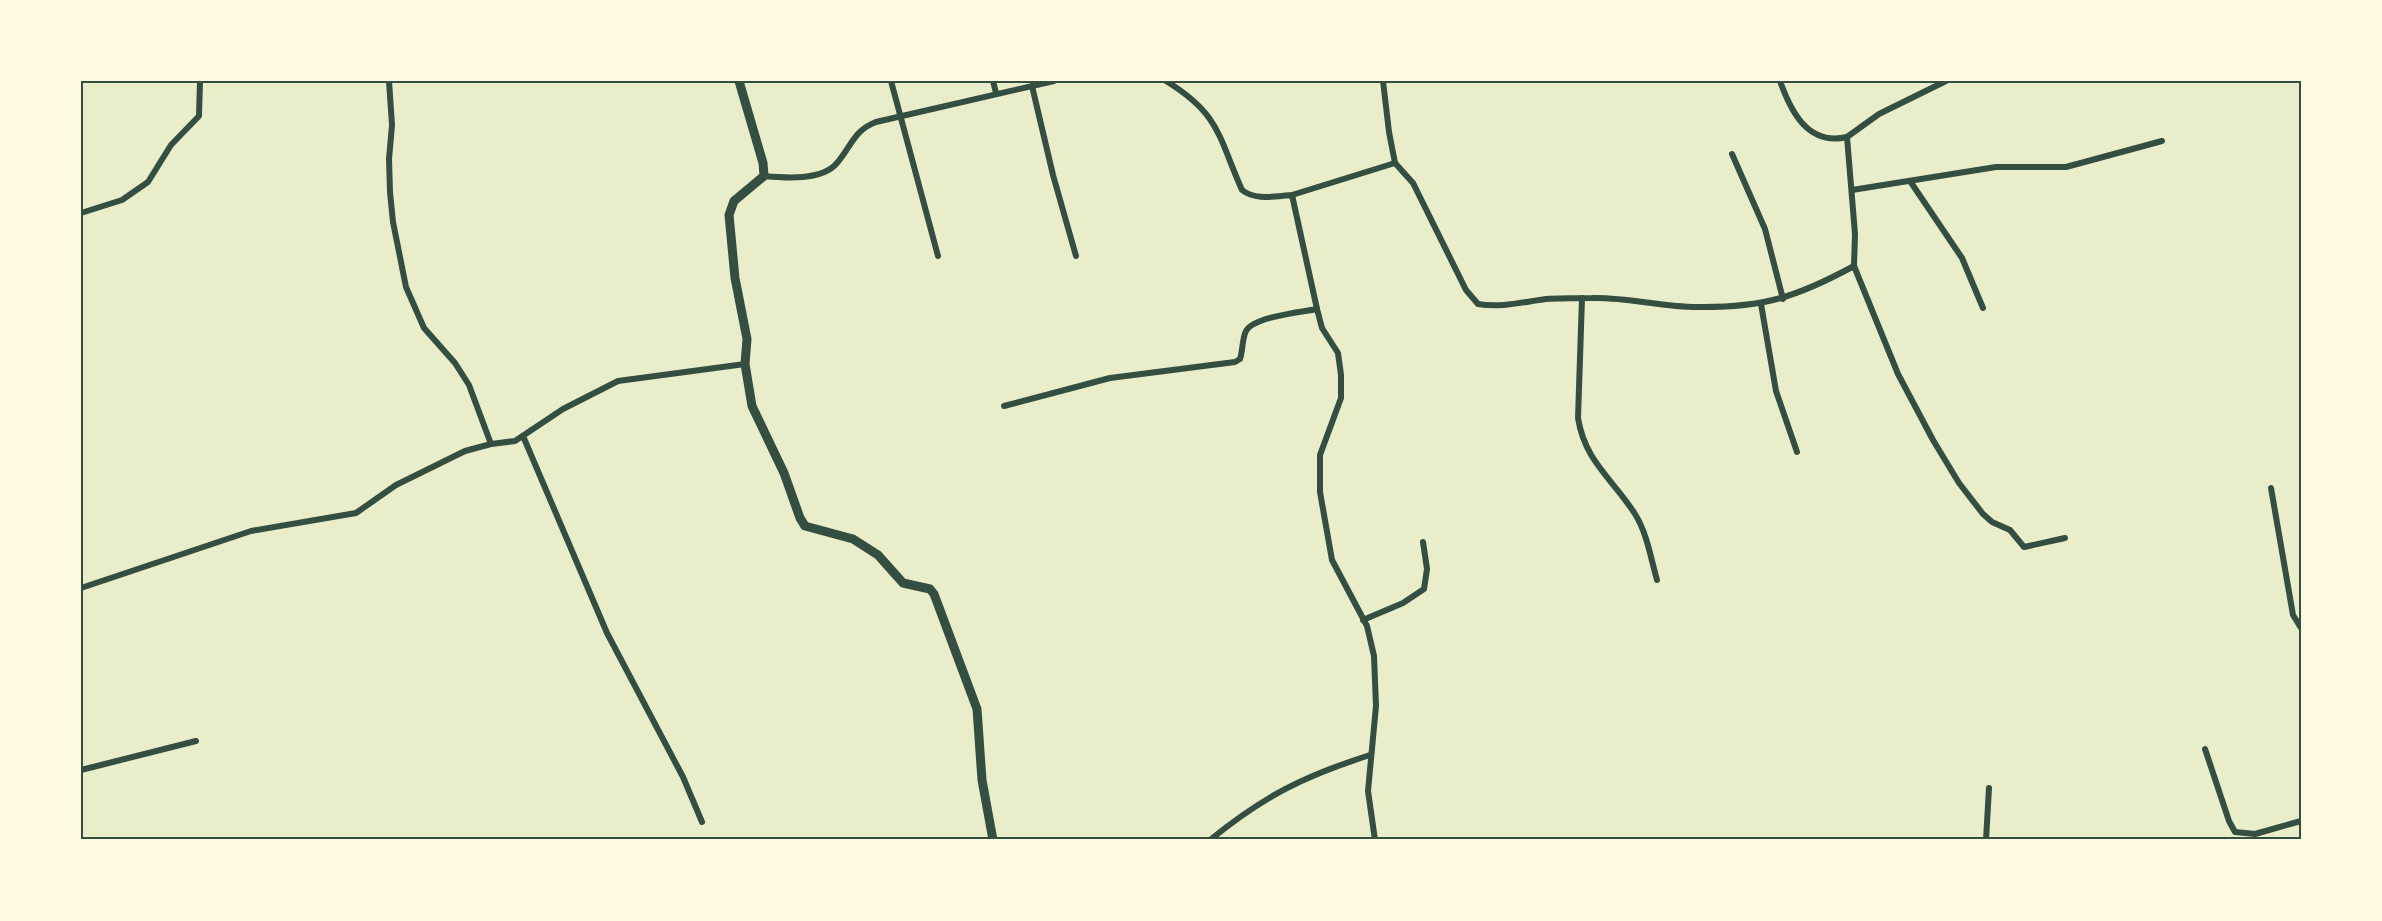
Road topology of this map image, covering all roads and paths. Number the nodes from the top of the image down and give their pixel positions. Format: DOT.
graph roads {
  1 [pos="200,81"];
  2 [pos="389,81"];
  3 [pos="739,81"];
  4 [pos="891,81"];
  5 [pos="993,81"];
  6 [pos="1054,81"];
  7 [pos="1166,81"];
  8 [pos="1383,81"];
  9 [pos="1780,81"];
  10 [pos="1946,81"];
  11 [pos="1032,86"];
  12 [pos="996,93"];
  13 [pos="900,116"];
  14 [pos="1847,136"];
  15 [pos="2162,141"];
  16 [pos="1732,154"];
  17 [pos="1395,164"];
  18 [pos="764,176"];
  19 [pos="1910,181"];
  20 [pos="1852,190"];
  21 [pos="1292,195"];
  22 [pos="81,213"];
  23 [pos="938,256"];
  24 [pos="1076,256"];
  25 [pos="1854,266"];
  26 [pos="1582,298"];
  27 [pos="1783,299"];
  28 [pos="1761,304"];
  29 [pos="1983,308"];
  30 [pos="1317,309"];
  31 [pos="745,364"];
  32 [pos="1004,406"];
  33 [pos="523,436"];
  34 [pos="491,444"];
  35 [pos="1797,453"];
  36 [pos="2271,488"];
  37 [pos="2065,538"];
  38 [pos="1423,542"];
  39 [pos="1657,580"];
  40 [pos="81,588"];
  41 [pos="1363,620"];
  42 [pos="2301,628"];
  43 [pos="196,741"];
  44 [pos="2205,749"];
  45 [pos="1370,755"];
  46 [pos="81,770"];
  47 [pos="1989,788"];
  48 [pos="2301,821"];
  49 [pos="702,822"];
  50 [pos="993,840"];
  51 [pos="1210,840"];
  52 [pos="1375,840"];
  53 [pos="1986,840"];
  1 -- 22 [label="street"];
  2 -- 34 [label="street"];
  3 -- 18 [label="street"];
  4 -- 13 [label="street"];
  5 -- 12 [label="street"];
  6 -- 11 [label="street"];
  7 -- 21 [label="street"];
  8 -- 17 [label="street"];
  9 -- 14 [label="street"];
  10 -- 14 [label="street"];
  11 -- 12 [label="street"];
  11 -- 24 [label="street"];
  12 -- 13 [label="street"];
  13 -- 18 [label="street"];
  13 -- 23 [label="street"];
  14 -- 20 [label="street"];
  15 -- 19 [label="street"];
  16 -- 27 [label="street"];
  17 -- 21 [label="street"];
  17 -- 26 [label="street"];
  18 -- 31 [label="street"];
  19 -- 20 [label="street"];
  19 -- 29 [label="street"];
  20 -- 25 [label="street"];
  21 -- 30 [label="street"];
  25 -- 27 [label="street"];
  25 -- 37 [label="street"];
  26 -- 28 [label="street"];
  26 -- 39 [label="street"];
  27 -- 28 [label="street"];
  28 -- 35 [label="street"];
  30 -- 32 [label="street"];
  30 -- 41 [label="street"];
  31 -- 33 [label="street"];
  31 -- 50 [label="street"];
  33 -- 34 [label="street"];
  33 -- 49 [label="street"];
  34 -- 40 [label="street"];
  36 -- 42 [label="street"];
  38 -- 41 [label="street"];
  41 -- 45 [label="street"];
  43 -- 46 [label="street"];
  44 -- 48 [label="street"];
  45 -- 51 [label="street"];
  45 -- 52 [label="street"];
  47 -- 53 [label="street"];
}
